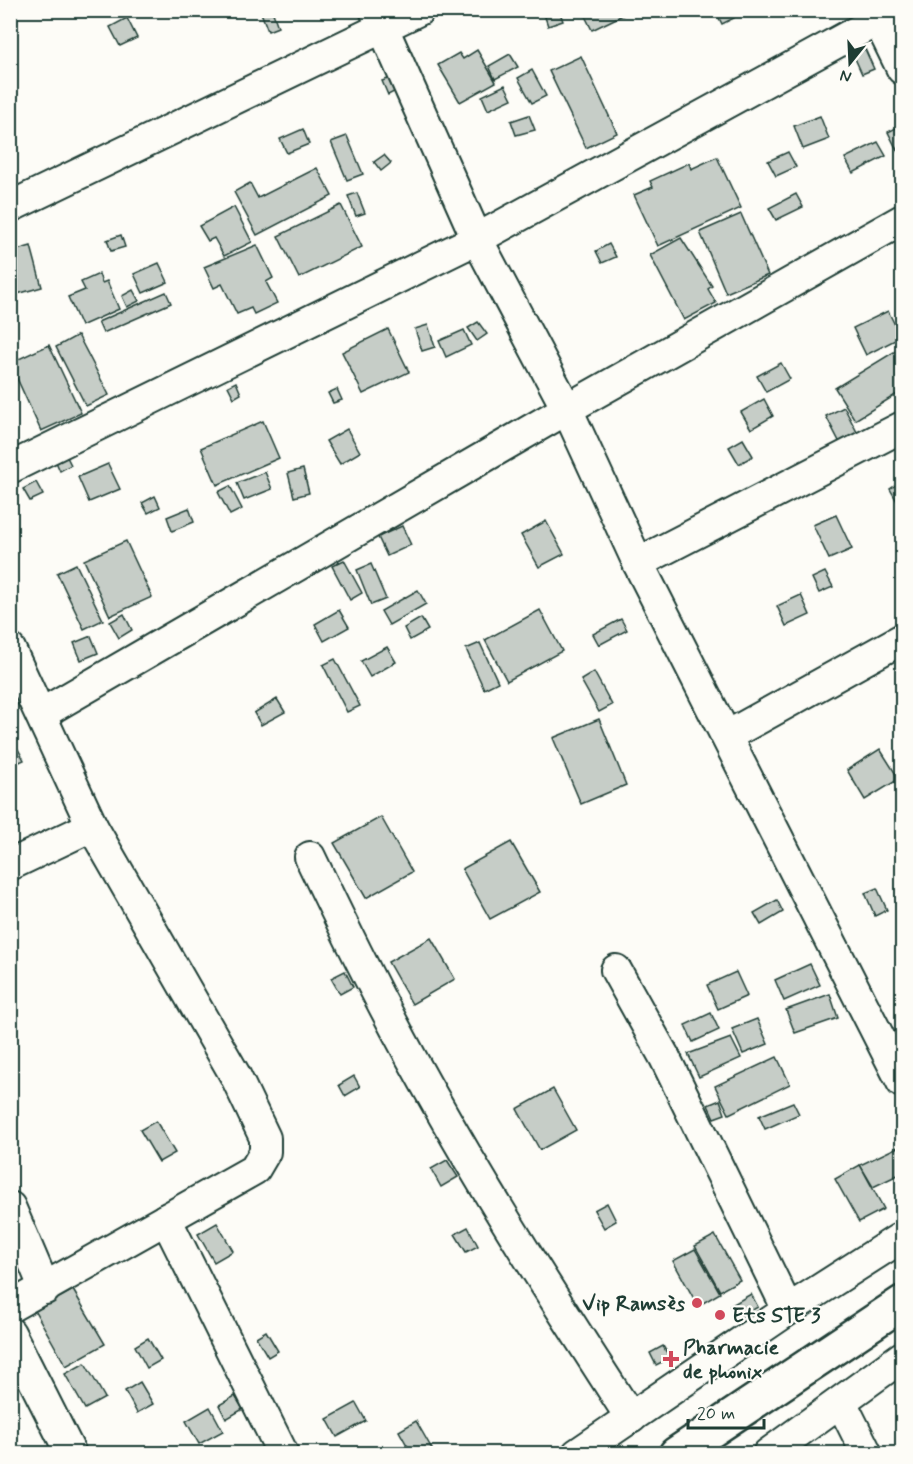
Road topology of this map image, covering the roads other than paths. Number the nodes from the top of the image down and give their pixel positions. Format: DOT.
graph roads {
  1 [pos="419,10"];
  2 [pos="887,15"];
  3 [pos="380,20"];
  4 [pos="903,69"];
  5 [pos="10,207"];
  6 [pos="903,220"];
  7 [pos="477,239"];
  8 [pos="567,409"];
  9 [pos="903,427"];
  10 [pos="10,468"];
  11 [pos="638,563"];
  12 [pos="903,639"];
  13 [pos="10,650"];
  14 [pos="41,714"];
  15 [pos="727,736"];
  16 [pos="92,826"];
  17 [pos="310,858"];
  18 [pos="10,866"];
  19 [pos="616,970"];
  20 [pos="903,1082"];
  21 [pos="10,1207"];
  22 [pos="166,1219"];
  23 [pos="903,1238"];
  24 [pos="45,1289"];
  25 [pos="903,1303"];
  26 [pos="10,1307"];
  27 [pos="788,1310"];
  28 [pos="10,1333"];
  29 [pos="903,1357"];
  30 [pos="841,1402"];
  31 [pos="631,1418"];
  32 [pos="71,1454"];
  33 [pos="283,1454"];
  34 [pos="577,1454"];
  35 [pos="676,1454"];
  36 [pos="768,1454"];
  37 [pos="867,1454"];
  1 -- 3 [label="street"];
  2 -- 4 [label="street"];
  2 -- 7 [label="street"];
  3 -- 5 [label="street"];
  3 -- 7 [label="street"];
  6 -- 8 [label="street"];
  7 -- 8 [label="street"];
  7 -- 10 [label="street"];
  8 -- 11 [label="street"];
  8 -- 14 [label="street"];
  9 -- 11 [label="street"];
  11 -- 15 [label="street"];
  12 -- 15 [label="street"];
  13 -- 14 [label="street"];
  14 -- 16 [label="street"];
  15 -- 20 [label="street"];
  16 -- 18 [label="street"];
  16 -- 22 [label="street"];
  17 -- 31 [label="street"];
  19 -- 27 [label="street"];
  21 -- 24 [label="street"];
  22 -- 24 [label="street"];
  22 -- 33 [label="street"];
  23 -- 27 [label="street"];
  24 -- 26 [label="street"];
  25 -- 35 [label="highway"];
  27 -- 31 [label="street"];
  28 -- 32 [label="street"];
  29 -- 30 [label="street"];
  30 -- 36 [label="street"];
  30 -- 37 [label="street"];
  31 -- 34 [label="street"];
}
